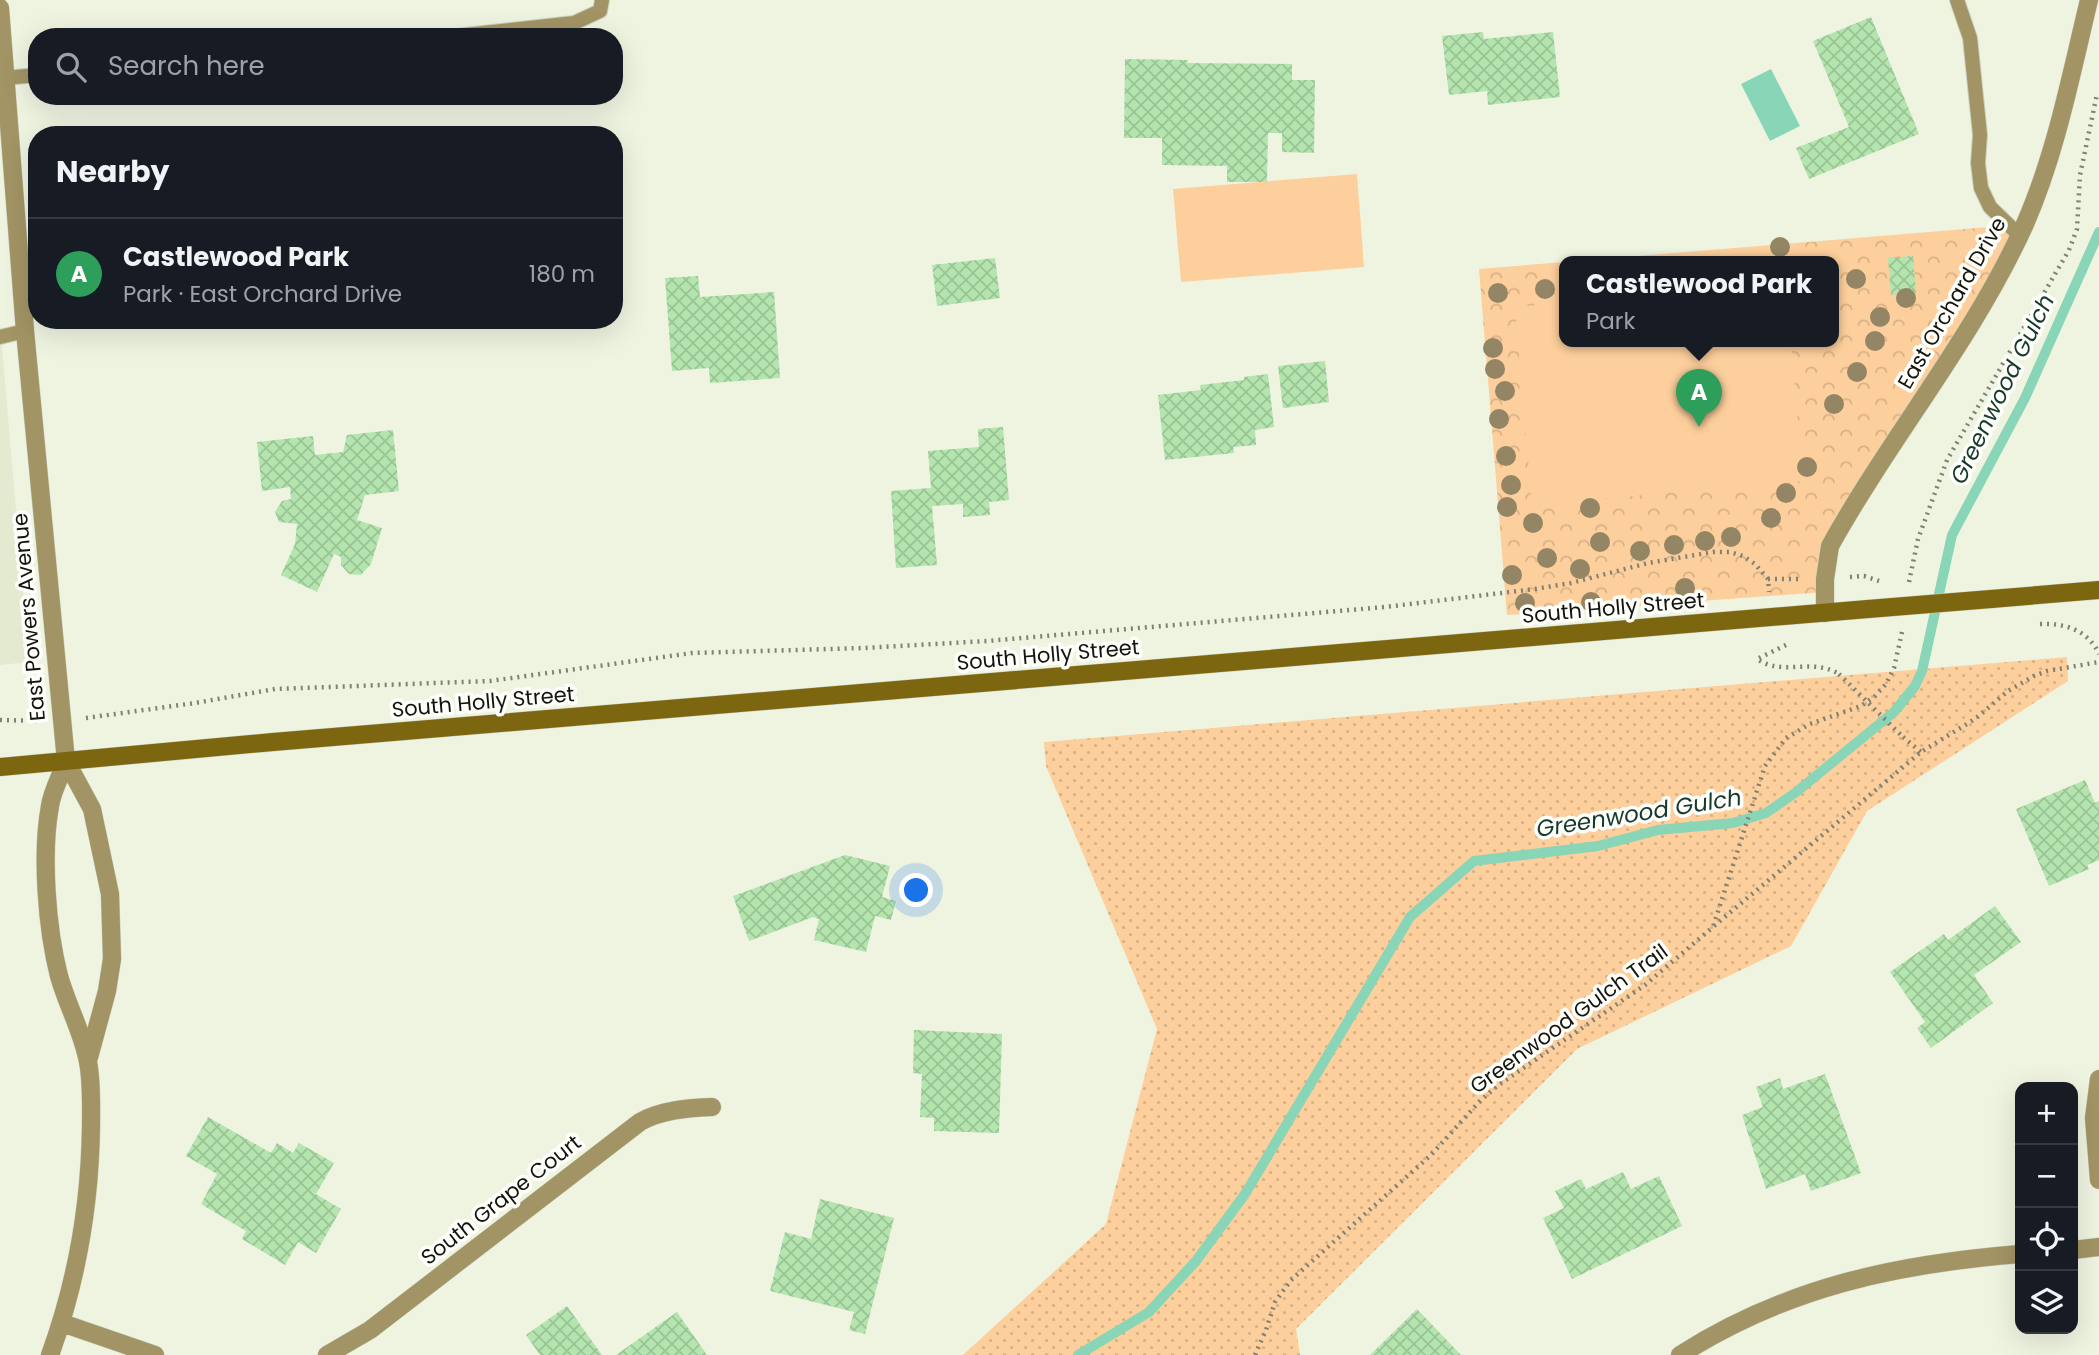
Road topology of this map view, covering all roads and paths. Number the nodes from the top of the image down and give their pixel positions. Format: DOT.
graph roads {
  1 [pos="602,0"];
  2 [pos="1956,0"];
  3 [pos="2090,0"];
  4 [pos="0,8"];
  5 [pos="529,28"];
  6 [pos="28,76"];
  7 [pos="5,78"];
  8 [pos="2099,84"];
  9 [pos="2020,235"];
  10 [pos="25,331"];
  11 [pos="0,337"];
  12 [pos="1768,579"];
  13 [pos="2099,590"];
  14 [pos="1907,592"];
  15 [pos="1825,613"];
  16 [pos="2028,624"];
  17 [pos="1902,628"];
  18 [pos="1794,644"];
  19 [pos="2099,653"];
  20 [pos="2099,662"];
  21 [pos="0,720"];
  22 [pos="62,721"];
  23 [pos="1921,752"];
  24 [pos="66,761"];
  25 [pos="0,767"];
  26 [pos="1713,927"];
  27 [pos="88,1061"];
  28 [pos="2099,1079"];
  29 [pos="712,1107"];
  30 [pos="2099,1180"];
  31 [pos="2099,1247"];
  32 [pos="2078,1249"];
  33 [pos="2015,1254"];
  34 [pos="62,1323"];
  35 [pos="50,1355"];
  36 [pos="155,1355"];
  37 [pos="327,1355"];
  38 [pos="1255,1355"];
  39 [pos="1680,1355"];
  1 -- 5 [label="lane"];
  2 -- 9 [label="lane"];
  3 -- 9 [label="street, East Orchard Drive"];
  4 -- 7 [label="street, East Powers Avenue"];
  6 -- 7 [label="lane"];
  7 -- 10 [label="street, East Powers Avenue"];
  8 -- 14 [label="path"];
  9 -- 15 [label="street, East Orchard Drive"];
  10 -- 11 [label="lane"];
  10 -- 22 [label="street, East Powers Avenue"];
  12 -- 22 [label="path"];
  13 -- 15 [label="street, South Holly Street, bridge"];
  15 -- 24 [label="street, South Holly Street"];
  16 -- 19 [label="path"];
  17 -- 26 [label="path"];
  18 -- 23 [label="path, bridge"];
  20 -- 23 [label="path, Greenwood Gulch Trail"];
  21 -- 22 [label="path"];
  22 -- 24 [label="street, East Powers Avenue"];
  23 -- 26 [label="path, Greenwood Gulch Trail"];
  24 -- 25 [label="street, South Holly Street"];
  24 -- 27 [label="street"];
  24 -- 27 [label="street"];
  26 -- 38 [label="path, Greenwood Gulch Trail"];
  27 -- 34 [label="street"];
  28 -- 30 [label="street"];
  29 -- 37 [label="street, South Grape Court"];
  31 -- 32 [label="street"];
  33 -- 39 [label="street"];
  34 -- 35 [label="street"];
  34 -- 36 [label="street"];
}
